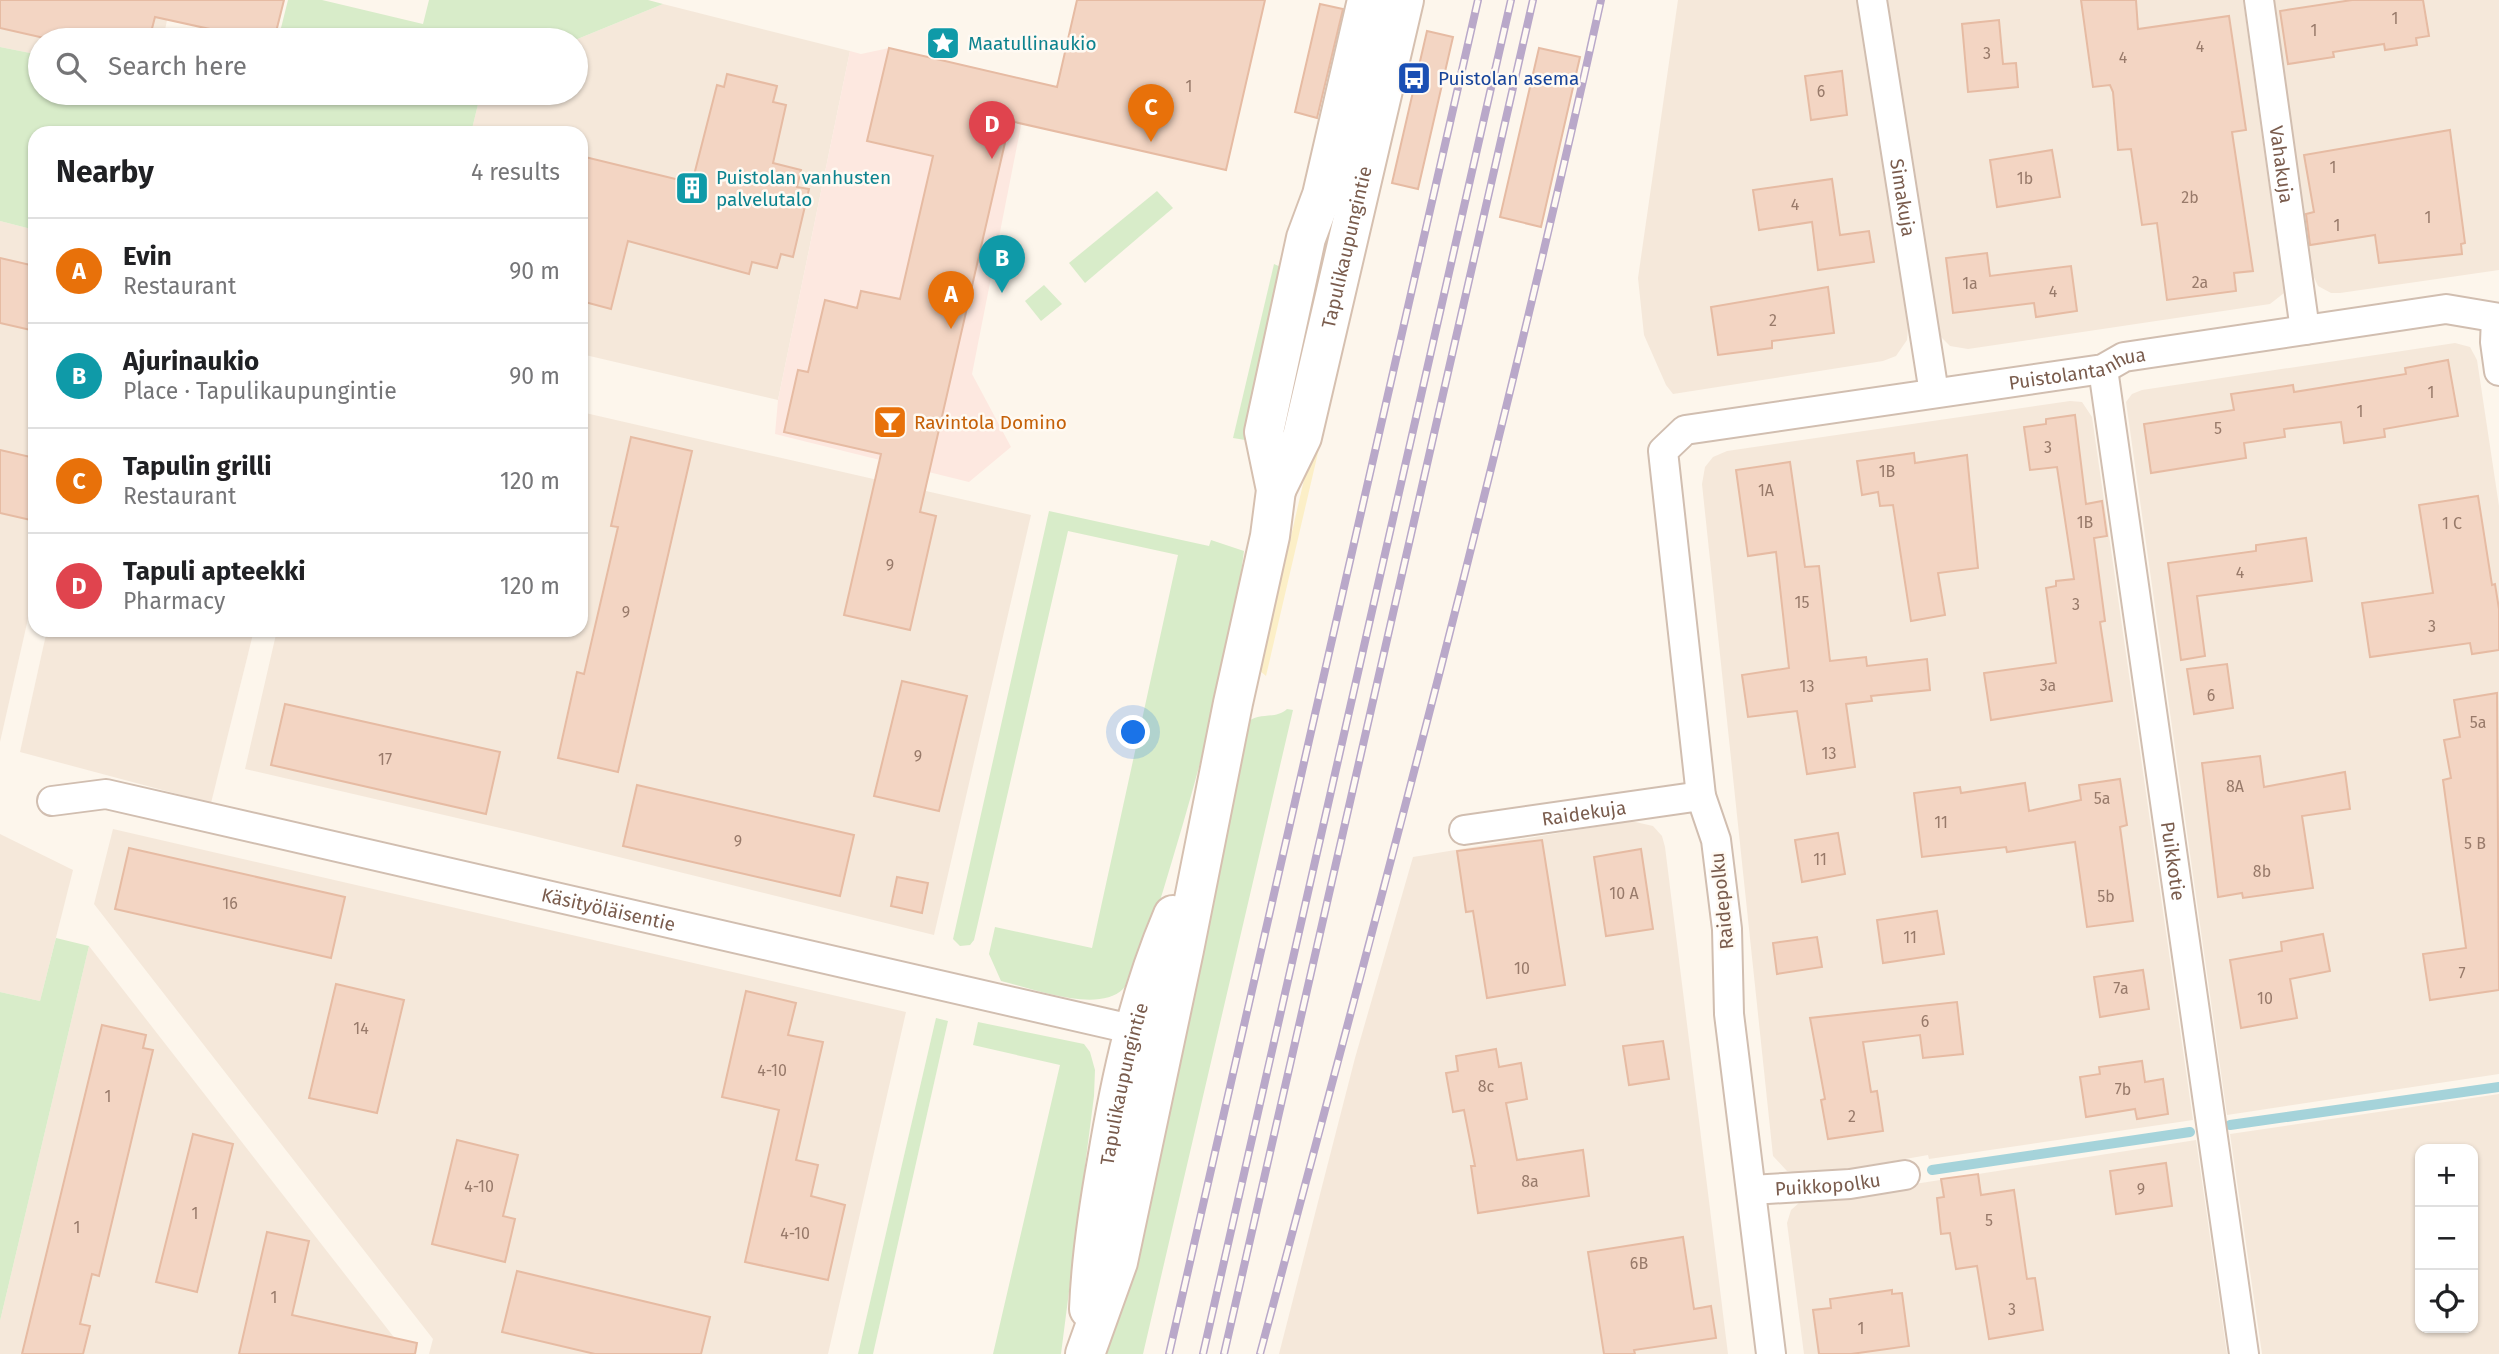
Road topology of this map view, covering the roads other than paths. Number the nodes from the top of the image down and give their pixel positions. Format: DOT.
graph roads {
  1 [pos="1367,0"];
  2 [pos="1404,0"];
  3 [pos="1872,0"];
  4 [pos="2259,0"];
  5 [pos="2497,318"];
  6 [pos="2305,330"];
  7 [pos="2103,369"];
  8 [pos="2499,371"];
  9 [pos="1934,393"];
  10 [pos="1663,451"];
  11 [pos="1276,491"];
  12 [pos="1702,796"];
  13 [pos="52,801"];
  14 [pos="1464,830"];
  15 [pos="1149,1033"];
  16 [pos="1905,1175"];
  17 [pos="1751,1191"];
  18 [pos="1087,1347"];
  19 [pos="1771,1354"];
  20 [pos="2244,1354"];
  1 -- 11 [label="main road, Tapulikaupungintie"];
  2 -- 11 [label="main road, Tapulikaupungintie"];
  3 -- 9 [label="street, Simakuja"];
  4 -- 6 [label="street, Vahakuja"];
  5 -- 6 [label="street, Puistolantanhua"];
  5 -- 8 [label="street"];
  6 -- 7 [label="street, Puistolantanhua"];
  7 -- 9 [label="street, Puistolantanhua"];
  7 -- 20 [label="street, Puikkotie"];
  9 -- 10 [label="street, Puistolantanhua"];
  10 -- 12 [label="street, Raidepolku"];
  11 -- 15 [label="main road, Tapulikaupungintie"];
  12 -- 14 [label="street, Raidekuja"];
  12 -- 17 [label="street, Raidepolku"];
  13 -- 15 [label="street, Käsityöläisentie"];
  15 -- 18 [label="main road, Tapulikaupungintie"];
  16 -- 17 [label="street, Puikkopolku"];
  17 -- 19 [label="street, Raidepolku"];
}
